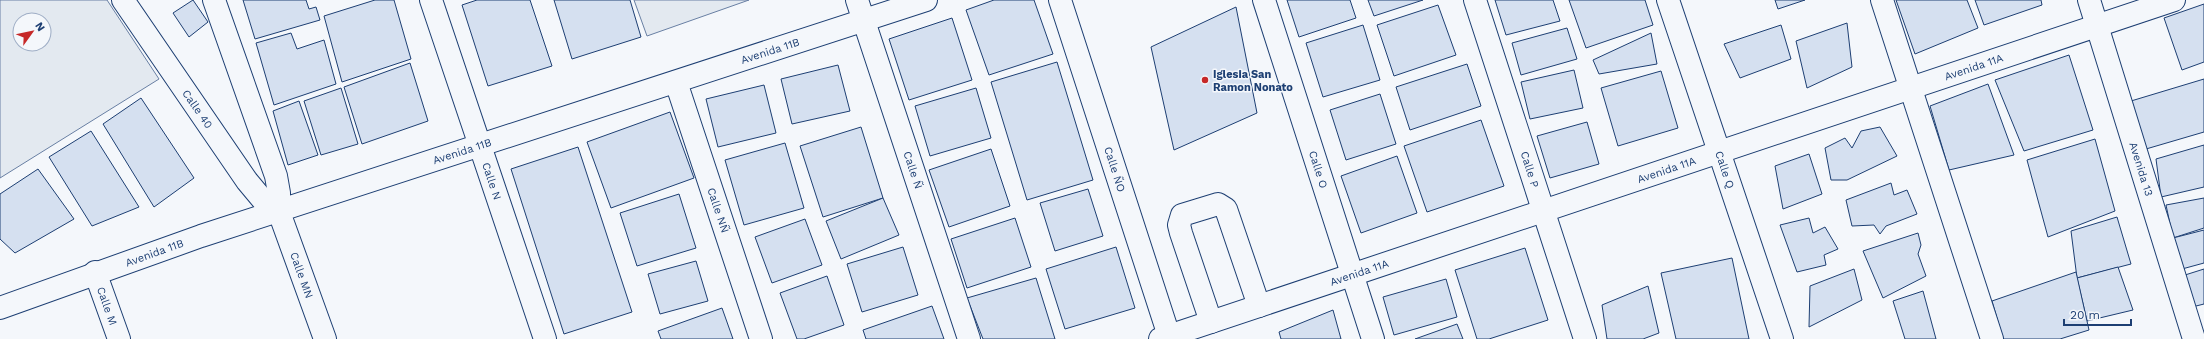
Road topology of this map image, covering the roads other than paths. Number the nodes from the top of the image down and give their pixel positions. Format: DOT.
graph roads {
  1 [pos="123,0"];
  2 [pos="214,0"];
  3 [pos="431,0"];
  4 [pos="857,0"];
  5 [pos="926,0"];
  6 [pos="1060,0"];
  7 [pos="1264,0"];
  8 [pos="1474,0"];
  9 [pos="1668,0"];
  10 [pos="1882,0"];
  11 [pos="2088,0"];
  12 [pos="2174,0"];
  13 [pos="863,20"];
  14 [pos="2097,26"];
  15 [pos="676,82"];
  16 [pos="1910,88"];
  17 [pos="479,146"];
  18 [pos="1719,152"];
  19 [pos="1543,211"];
  20 [pos="279,212"];
  21 [pos="95,272"];
  22 [pos="1352,275"];
  23 [pos="1259,306"];
  24 [pos="0,308"];
  25 [pos="1211,322"];
  26 [pos="1167,338"];
  27 [pos="119,339"];
  28 [pos="325,339"];
  29 [pos="545,339"];
  30 [pos="761,339"];
  31 [pos="969,339"];
  32 [pos="1373,339"];
  33 [pos="1585,339"];
  34 [pos="1782,339"];
  35 [pos="1992,339"];
  36 [pos="2194,339"];
  1 -- 20 [label="street, Calle 40"];
  2 -- 20 [label="street"];
  3 -- 17 [label="street, Calle N"];
  4 -- 13 [label="street, Calle Ñ"];
  5 -- 13 [label="street, Avenida 11B"];
  6 -- 26 [label="street, Calle ÑO"];
  7 -- 22 [label="street, Calle O"];
  8 -- 19 [label="street, Calle P"];
  9 -- 18 [label="street, Calle Q"];
  10 -- 16 [label="street"];
  11 -- 14 [label="street, Avenida 13"];
  12 -- 14 [label="street, Avenida 11A"];
  13 -- 15 [label="street, Avenida 11B"];
  13 -- 31 [label="street, Calle Ñ"];
  14 -- 16 [label="street, Avenida 11A"];
  14 -- 36 [label="street, Avenida 13"];
  15 -- 17 [label="street, Avenida 11B"];
  15 -- 30 [label="street, Calle NÑ"];
  16 -- 18 [label="street, Avenida 11A"];
  16 -- 35 [label="street"];
  17 -- 20 [label="street, Avenida 11B"];
  17 -- 29 [label="street, Calle N"];
  18 -- 19 [label="street, Avenida 11A"];
  18 -- 34 [label="street, Calle Q"];
  19 -- 22 [label="street, Avenida 11A"];
  19 -- 33 [label="street, Calle P"];
  20 -- 21 [label="street, Avenida 11B"];
  20 -- 28 [label="street, Calle MN"];
  21 -- 24 [label="street, Avenida 11B"];
  21 -- 27 [label="street, Calle M"];
  22 -- 23 [label="street, Avenida 11A"];
  22 -- 32 [label="street, Calle O"];
  23 -- 25 [label="street, Avenida 11A"];
  23 -- 25 [label="street"];
  25 -- 26 [label="street, Avenida 11A"];
}
